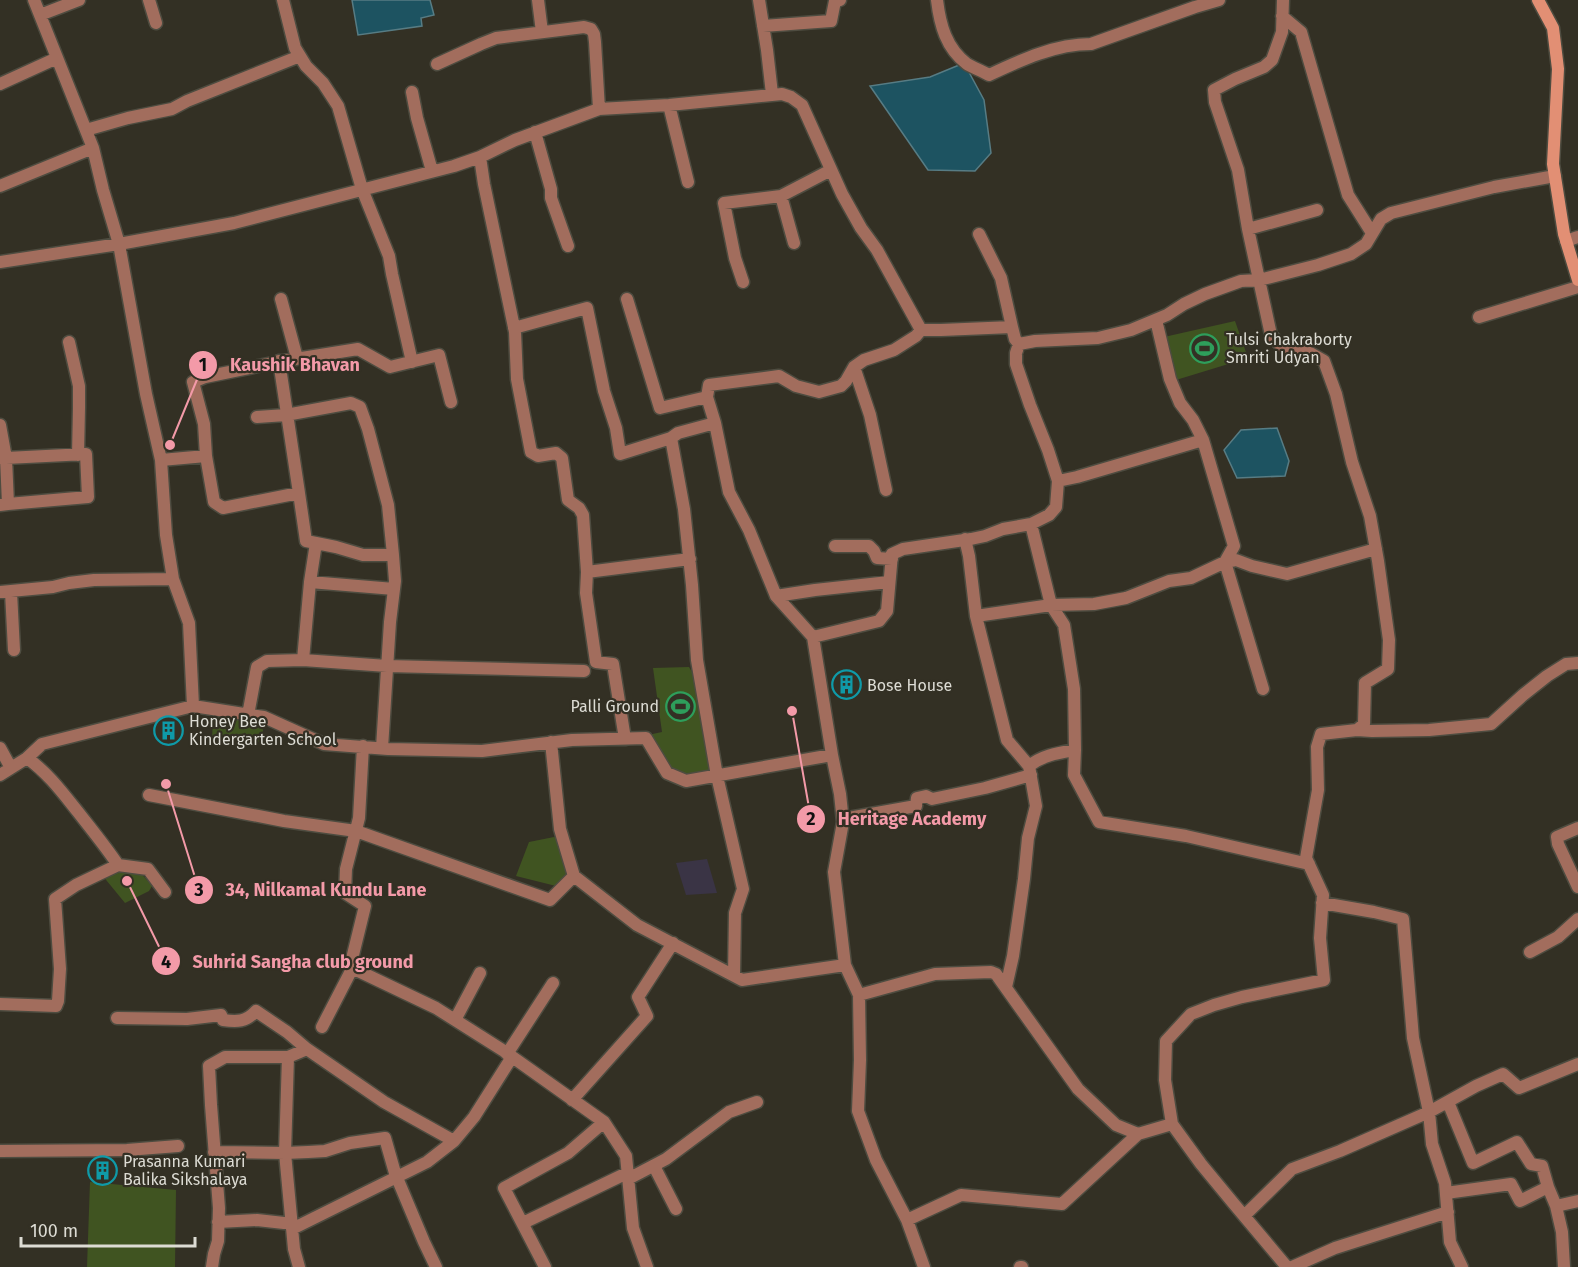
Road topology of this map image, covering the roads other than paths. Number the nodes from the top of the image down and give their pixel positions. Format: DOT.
graph roads {
  1 [pos="34,0"];
  2 [pos="79,0"];
  3 [pos="148,0"];
  4 [pos="283,0"];
  5 [pos="538,0"];
  6 [pos="759,0"];
  7 [pos="840,0"];
  8 [pos="937,0"];
  9 [pos="1219,0"];
  10 [pos="1283,0"];
  11 [pos="1538,0"];
  12 [pos="40,15"];
  13 [pos="1282,16"];
  14 [pos="156,23"];
  15 [pos="763,26"];
  16 [pos="542,32"];
  17 [pos="300,56"];
  18 [pos="57,58"];
  19 [pos="437,64"];
  20 [pos="0,84"];
  21 [pos="412,92"];
  22 [pos="772,94"];
  23 [pos="669,105"];
  24 [pos="599,109"];
  25 [pos="86,130"];
  26 [pos="536,132"];
  27 [pos="93,148"];
  28 [pos="480,157"];
  29 [pos="831,170"];
  30 [pos="432,171"];
  31 [pos="1555,176"];
  32 [pos="688,182"];
  33 [pos="0,186"];
  34 [pos="362,189"];
  35 [pos="781,196"];
  36 [pos="1317,210"];
  37 [pos="1248,228"];
  38 [pos="1372,233"];
  39 [pos="979,234"];
  40 [pos="1572,239"];
  41 [pos="794,243"];
  42 [pos="119,244"];
  43 [pos="568,246"];
  44 [pos="0,262"];
  45 [pos="1259,280"];
  46 [pos="1578,280"];
  47 [pos="743,282"];
  48 [pos="1578,287"];
  49 [pos="627,299"];
  50 [pos="281,300"];
  51 [pos="1479,317"];
  52 [pos="1156,320"];
  53 [pos="1012,327"];
  54 [pos="514,328"];
  55 [pos="921,330"];
  56 [pos="69,342"];
  57 [pos="1019,344"];
  58 [pos="297,358"];
  59 [pos="279,362"];
  60 [pos="412,362"];
  61 [pos="854,367"];
  62 [pos="707,397"];
  63 [pos="451,402"];
  64 [pos="286,415"];
  65 [pos="257,417"];
  66 [pos="715,423"];
  67 [pos="0,425"];
  68 [pos="671,438"];
  69 [pos="1203,440"];
  70 [pos="78,455"];
  71 [pos="206,456"];
  72 [pos="3,458"];
  73 [pos="161,460"];
  74 [pos="1058,481"];
  75 [pos="886,490"];
  76 [pos="299,494"];
  77 [pos="4,505"];
  78 [pos="1031,524"];
  79 [pos="965,539"];
  80 [pos="316,543"];
  81 [pos="835,546"];
  82 [pos="1376,549"];
  83 [pos="393,555"];
  84 [pos="690,559"];
  85 [pos="892,559"];
  86 [pos="1225,562"];
  87 [pos="587,572"];
  88 [pos="173,579"];
  89 [pos="309,582"];
  90 [pos="889,582"];
  91 [pos="394,590"];
  92 [pos="5,592"];
  93 [pos="776,596"];
  94 [pos="1051,605"];
  95 [pos="976,616"];
  96 [pos="813,637"];
  97 [pos="14,650"];
  98 [pos="303,660"];
  99 [pos="1578,663"];
  100 [pos="387,666"];
  101 [pos="584,671"];
  102 [pos="1263,689"];
  103 [pos="193,706"];
  104 [pos="248,715"];
  105 [pos="1357,730"];
  106 [pos="625,739"];
  107 [pos="551,742"];
  108 [pos="363,746"];
  109 [pos="0,748"];
  110 [pos="382,748"];
  111 [pos="1075,750"];
  112 [pos="832,755"];
  113 [pos="27,758"];
  114 [pos="11,768"];
  115 [pos="1030,771"];
  116 [pos="0,776"];
  117 [pos="717,776"];
  118 [pos="149,795"];
  119 [pos="843,819"];
  120 [pos="1578,828"];
  121 [pos="356,831"];
  122 [pos="1309,864"];
  123 [pos="118,865"];
  124 [pos="574,876"];
  125 [pos="1578,887"];
  126 [pos="165,892"];
  127 [pos="1322,903"];
  128 [pos="1578,919"];
  129 [pos="673,943"];
  130 [pos="1530,952"];
  131 [pos="845,965"];
  132 [pos="352,969"];
  133 [pos="480,973"];
  134 [pos="734,975"];
  135 [pos="553,983"];
  136 [pos="1006,987"];
  137 [pos="859,996"];
  138 [pos="0,1004"];
  139 [pos="117,1018"];
  140 [pos="455,1020"];
  141 [pos="322,1027"];
  142 [pos="307,1049"];
  143 [pos="510,1055"];
  144 [pos="288,1057"];
  145 [pos="1578,1064"];
  146 [pos="572,1100"];
  147 [pos="757,1102"];
  148 [pos="1448,1102"];
  149 [pos="1429,1112"];
  150 [pos="604,1122"];
  151 [pos="1172,1124"];
  152 [pos="1138,1134"];
  153 [pos="454,1141"];
  154 [pos="178,1146"];
  155 [pos="0,1151"];
  156 [pos="214,1152"];
  157 [pos="285,1153"];
  158 [pos="654,1166"];
  159 [pos="628,1176"];
  160 [pos="397,1177"];
  161 [pos="1548,1186"];
  162 [pos="1446,1193"];
  163 [pos="1578,1201"];
  164 [pos="1556,1206"];
  165 [pos="676,1209"];
  166 [pos="1448,1212"];
  167 [pos="1244,1216"];
  168 [pos="906,1220"];
  169 [pos="218,1222"];
  170 [pos="523,1223"];
  171 [pos="288,1226"];
  172 [pos="212,1267"];
  173 [pos="299,1267"];
  174 [pos="436,1267"];
  175 [pos="545,1267"];
  176 [pos="647,1267"];
  177 [pos="924,1267"];
  178 [pos="1287,1267"];
  179 [pos="1292,1267"];
  180 [pos="1462,1267"];
  181 [pos="1564,1267"];
  1 -- 12 [label="street"];
  2 -- 12 [label="street"];
  3 -- 14 [label="street"];
  4 -- 17 [label="street"];
  5 -- 16 [label="street"];
  6 -- 15 [label="street"];
  7 -- 15 [label="street"];
  8 -- 9 [label="street"];
  10 -- 13 [label="street"];
  11 -- 31 [label="main road"];
  12 -- 18 [label="street"];
  13 -- 37 [label="street"];
  13 -- 38 [label="street"];
  15 -- 22 [label="street"];
  16 -- 19 [label="street"];
  16 -- 24 [label="street"];
  17 -- 25 [label="street"];
  17 -- 34 [label="street"];
  18 -- 20 [label="street"];
  18 -- 25 [label="street"];
  21 -- 30 [label="street"];
  22 -- 23 [label="street"];
  22 -- 29 [label="street"];
  23 -- 24 [label="street"];
  23 -- 32 [label="street"];
  24 -- 26 [label="street"];
  25 -- 27 [label="street"];
  26 -- 28 [label="street"];
  26 -- 43 [label="street"];
  27 -- 33 [label="street"];
  27 -- 42 [label="street"];
  28 -- 30 [label="street"];
  28 -- 54 [label="street"];
  29 -- 35 [label="street"];
  29 -- 55 [label="street"];
  30 -- 34 [label="street"];
  31 -- 38 [label="street"];
  31 -- 40 [label="main road"];
  34 -- 42 [label="street"];
  34 -- 60 [label="street"];
  35 -- 41 [label="street"];
  35 -- 47 [label="street"];
  36 -- 37 [label="street"];
  37 -- 45 [label="street"];
  38 -- 45 [label="street"];
  39 -- 53 [label="street"];
  40 -- 46 [label="main road"];
  42 -- 44 [label="street"];
  42 -- 73 [label="street"];
  45 -- 52 [label="street"];
  45 -- 82 [label="street"];
  48 -- 51 [label="street"];
  49 -- 62 [label="street"];
  50 -- 58 [label="street"];
  52 -- 57 [label="street"];
  52 -- 69 [label="street"];
  53 -- 55 [label="street"];
  53 -- 57 [label="street"];
  54 -- 68 [label="street"];
  54 -- 87 [label="street"];
  55 -- 61 [label="street"];
  56 -- 70 [label="street"];
  57 -- 74 [label="street"];
  58 -- 59 [label="street"];
  58 -- 60 [label="street"];
  59 -- 64 [label="street"];
  59 -- 71 [label="street"];
  60 -- 63 [label="street"];
  61 -- 62 [label="street"];
  61 -- 75 [label="street"];
  62 -- 66 [label="street"];
  64 -- 65 [label="street"];
  64 -- 76 [label="street"];
  64 -- 83 [label="street"];
  66 -- 68 [label="street"];
  66 -- 93 [label="street"];
  67 -- 72 [label="street"];
  68 -- 84 [label="street"];
  69 -- 74 [label="street"];
  69 -- 86 [label="street"];
  70 -- 72 [label="street"];
  70 -- 77 [label="street"];
  71 -- 73 [label="street"];
  71 -- 76 [label="street"];
  72 -- 77 [label="street"];
  73 -- 88 [label="street"];
  74 -- 78 [label="street"];
  76 -- 80 [label="street"];
  78 -- 79 [label="street"];
  78 -- 94 [label="street"];
  79 -- 85 [label="street"];
  79 -- 95 [label="street"];
  80 -- 83 [label="street"];
  80 -- 89 [label="street"];
  81 -- 85 [label="street"];
  82 -- 86 [label="street"];
  82 -- 105 [label="street"];
  83 -- 91 [label="street"];
  84 -- 87 [label="street"];
  84 -- 117 [label="street"];
  85 -- 90 [label="street"];
  86 -- 94 [label="street"];
  86 -- 102 [label="street"];
  87 -- 106 [label="street"];
  88 -- 92 [label="street"];
  88 -- 103 [label="street"];
  89 -- 91 [label="street"];
  89 -- 98 [label="street"];
  90 -- 93 [label="street"];
  90 -- 96 [label="street"];
  91 -- 100 [label="street"];
  92 -- 97 [label="street"];
  93 -- 96 [label="street"];
  94 -- 95 [label="street"];
  94 -- 111 [label="street"];
  95 -- 115 [label="street"];
  96 -- 112 [label="street"];
  98 -- 100 [label="street"];
  98 -- 104 [label="street"];
  99 -- 105 [label="street"];
  100 -- 101 [label="street"];
  100 -- 110 [label="street"];
  103 -- 104 [label="street"];
  103 -- 113 [label="street"];
  104 -- 108 [label="street"];
  105 -- 122 [label="street"];
  106 -- 107 [label="street"];
  106 -- 117 [label="street"];
  107 -- 110 [label="street"];
  107 -- 124 [label="street"];
  108 -- 110 [label="street"];
  108 -- 121 [label="street"];
  109 -- 114 [label="street"];
  111 -- 115 [label="street"];
  111 -- 122 [label="street"];
  112 -- 117 [label="street"];
  112 -- 119 [label="street"];
  113 -- 114 [label="street"];
  113 -- 123 [label="street"];
  114 -- 116 [label="street"];
  115 -- 119 [label="street"];
  115 -- 136 [label="street"];
  117 -- 134 [label="street"];
  118 -- 121 [label="street"];
  119 -- 131 [label="street"];
  120 -- 125 [label="street"];
  121 -- 124 [label="street"];
  121 -- 132 [label="street"];
  122 -- 127 [label="street"];
  123 -- 126 [label="street"];
  123 -- 138 [label="street"];
  124 -- 129 [label="street"];
  127 -- 149 [label="street"];
  127 -- 151 [label="street"];
  128 -- 130 [label="street"];
  129 -- 134 [label="street"];
  129 -- 146 [label="street"];
  131 -- 134 [label="street"];
  131 -- 137 [label="street"];
  132 -- 140 [label="street"];
  132 -- 141 [label="street"];
  133 -- 140 [label="street"];
  135 -- 143 [label="street"];
  136 -- 137 [label="street"];
  136 -- 152 [label="street"];
  137 -- 168 [label="street"];
  139 -- 142 [label="street"];
  140 -- 143 [label="street"];
  142 -- 144 [label="street"];
  142 -- 153 [label="street"];
  143 -- 146 [label="street"];
  143 -- 153 [label="street"];
  144 -- 156 [label="street"];
  144 -- 157 [label="street"];
  145 -- 148 [label="street"];
  146 -- 150 [label="street"];
  147 -- 158 [label="street"];
  148 -- 149 [label="street"];
  148 -- 161 [label="street"];
  149 -- 162 [label="street"];
  149 -- 167 [label="street"];
  150 -- 159 [label="street"];
  150 -- 170 [label="street"];
  151 -- 152 [label="street"];
  151 -- 167 [label="street"];
  152 -- 168 [label="street"];
  153 -- 160 [label="street"];
  154 -- 155 [label="street"];
  156 -- 157 [label="street"];
  156 -- 169 [label="street"];
  157 -- 160 [label="street"];
  157 -- 171 [label="street"];
  158 -- 159 [label="street"];
  158 -- 165 [label="street"];
  159 -- 170 [label="street"];
  159 -- 176 [label="street"];
  160 -- 171 [label="street"];
  160 -- 174 [label="street"];
  161 -- 162 [label="street"];
  161 -- 164 [label="street"];
  162 -- 166 [label="street"];
  163 -- 164 [label="street"];
  164 -- 181 [label="street"];
  166 -- 179 [label="street"];
  166 -- 180 [label="street"];
  167 -- 178 [label="street"];
  168 -- 177 [label="street"];
  169 -- 171 [label="street"];
  169 -- 172 [label="street"];
  170 -- 175 [label="street"];
  171 -- 173 [label="street"];
}
